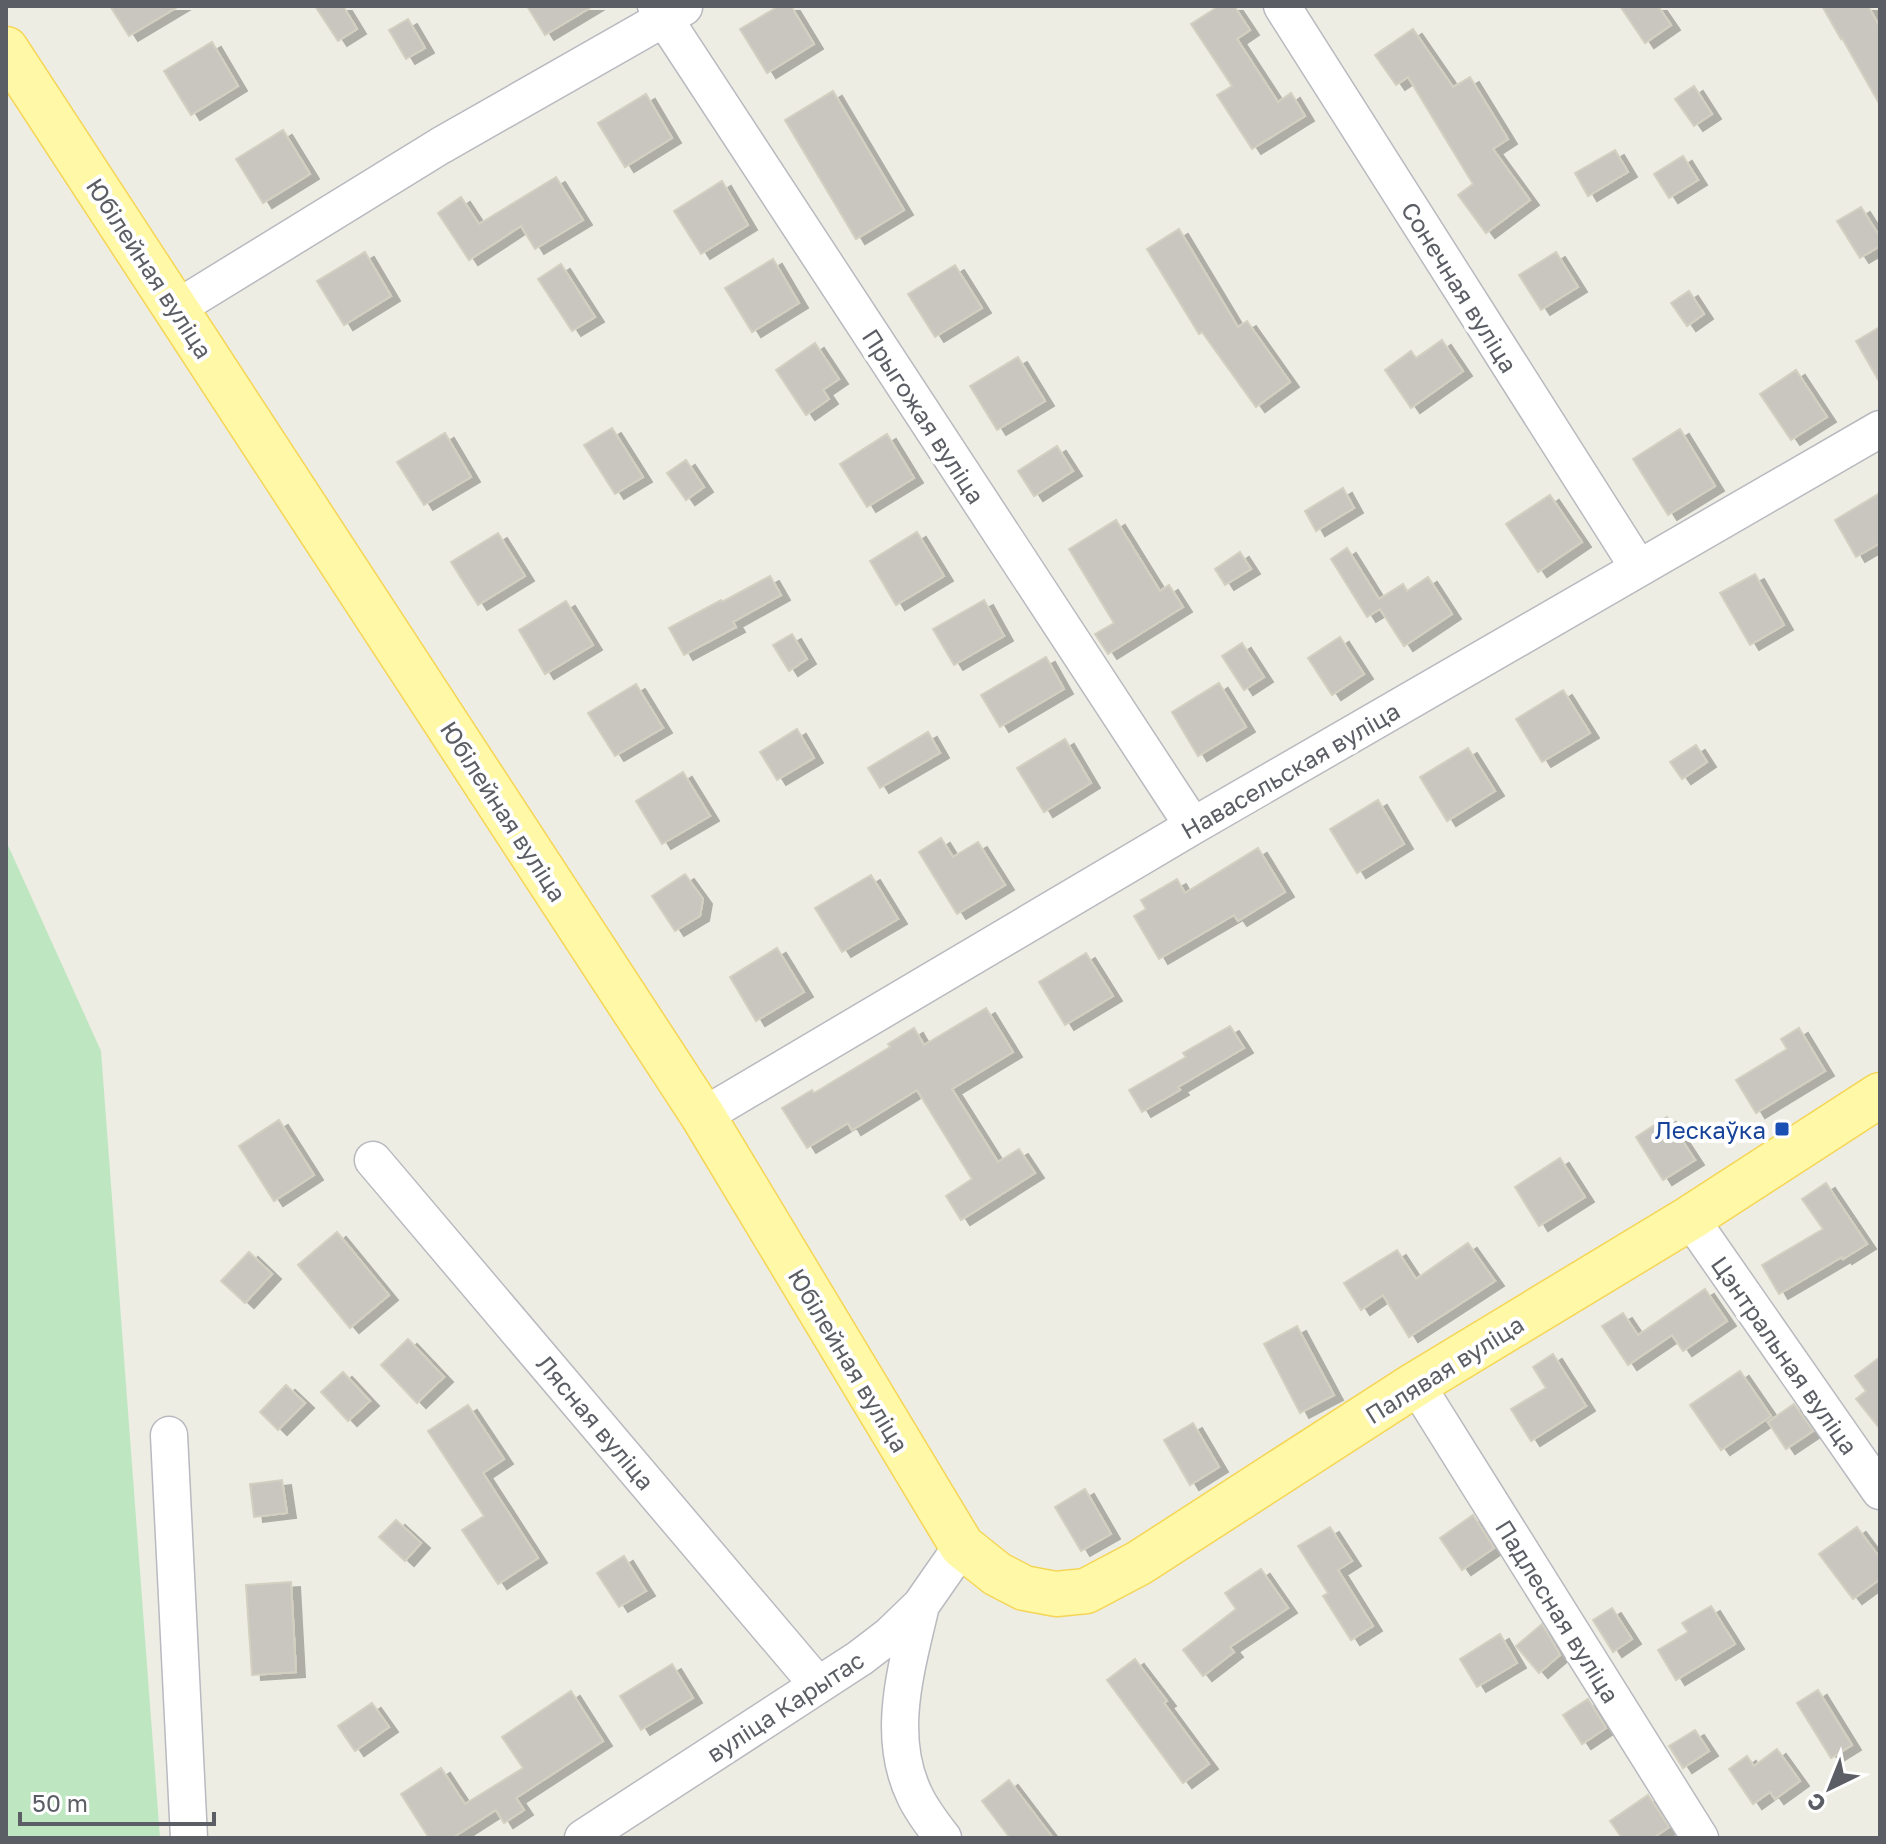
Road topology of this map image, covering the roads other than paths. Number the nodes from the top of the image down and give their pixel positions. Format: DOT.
graph roads {
  1 [pos="1282,6"];
  2 [pos="669,10"];
  3 [pos="6,49"];
  4 [pos="177,308"];
  5 [pos="1880,429"];
  6 [pos="1638,567"];
  7 [pos="1193,826"];
  8 [pos="1880,1095"];
  9 [pos="703,1116"];
  10 [pos="373,1160"];
  11 [pos="1690,1218"];
  12 [pos="1416,1384"];
  13 [pos="169,1435"];
  14 [pos="1880,1491"];
  15 [pos="962,1546"];
  16 [pos="997,1574"];
  17 [pos="921,1605"];
  18 [pos="818,1685"];
  19 [pos="189,1838"];
  20 [pos="583,1838"];
  21 [pos="943,1838"];
  22 [pos="1700,1838"];
  1 -- 6 [label="street, Сонечная вуліца"];
  2 -- 4 [label="street"];
  2 -- 7 [label="street, Прыгожая вуліца"];
  3 -- 4 [label="main road, Юбілейная вуліца"];
  4 -- 9 [label="main road, Юбілейная вуліца"];
  5 -- 6 [label="street, Навасельская вуліца"];
  6 -- 7 [label="street, Навасельская вуліца"];
  7 -- 9 [label="street, Навасельская вуліца"];
  8 -- 11 [label="main road, Палявая вуліца"];
  9 -- 15 [label="main road, Юбілейная вуліца"];
  10 -- 18 [label="street, Лясная вуліца"];
  11 -- 12 [label="main road, Палявая вуліца"];
  11 -- 14 [label="street, Цэнтральная вуліца"];
  12 -- 16 [label="main road, Палявая вуліца"];
  12 -- 22 [label="street, Падлесная вуліца"];
  13 -- 19 [label="street"];
  15 -- 16 [label="main road, Юбілейная вуліца"];
  15 -- 17 [label="street, вуліца Карытас"];
  17 -- 18 [label="street, вуліца Карытас"];
  17 -- 21 [label="street"];
  18 -- 20 [label="street, вуліца Карытас"];
}
